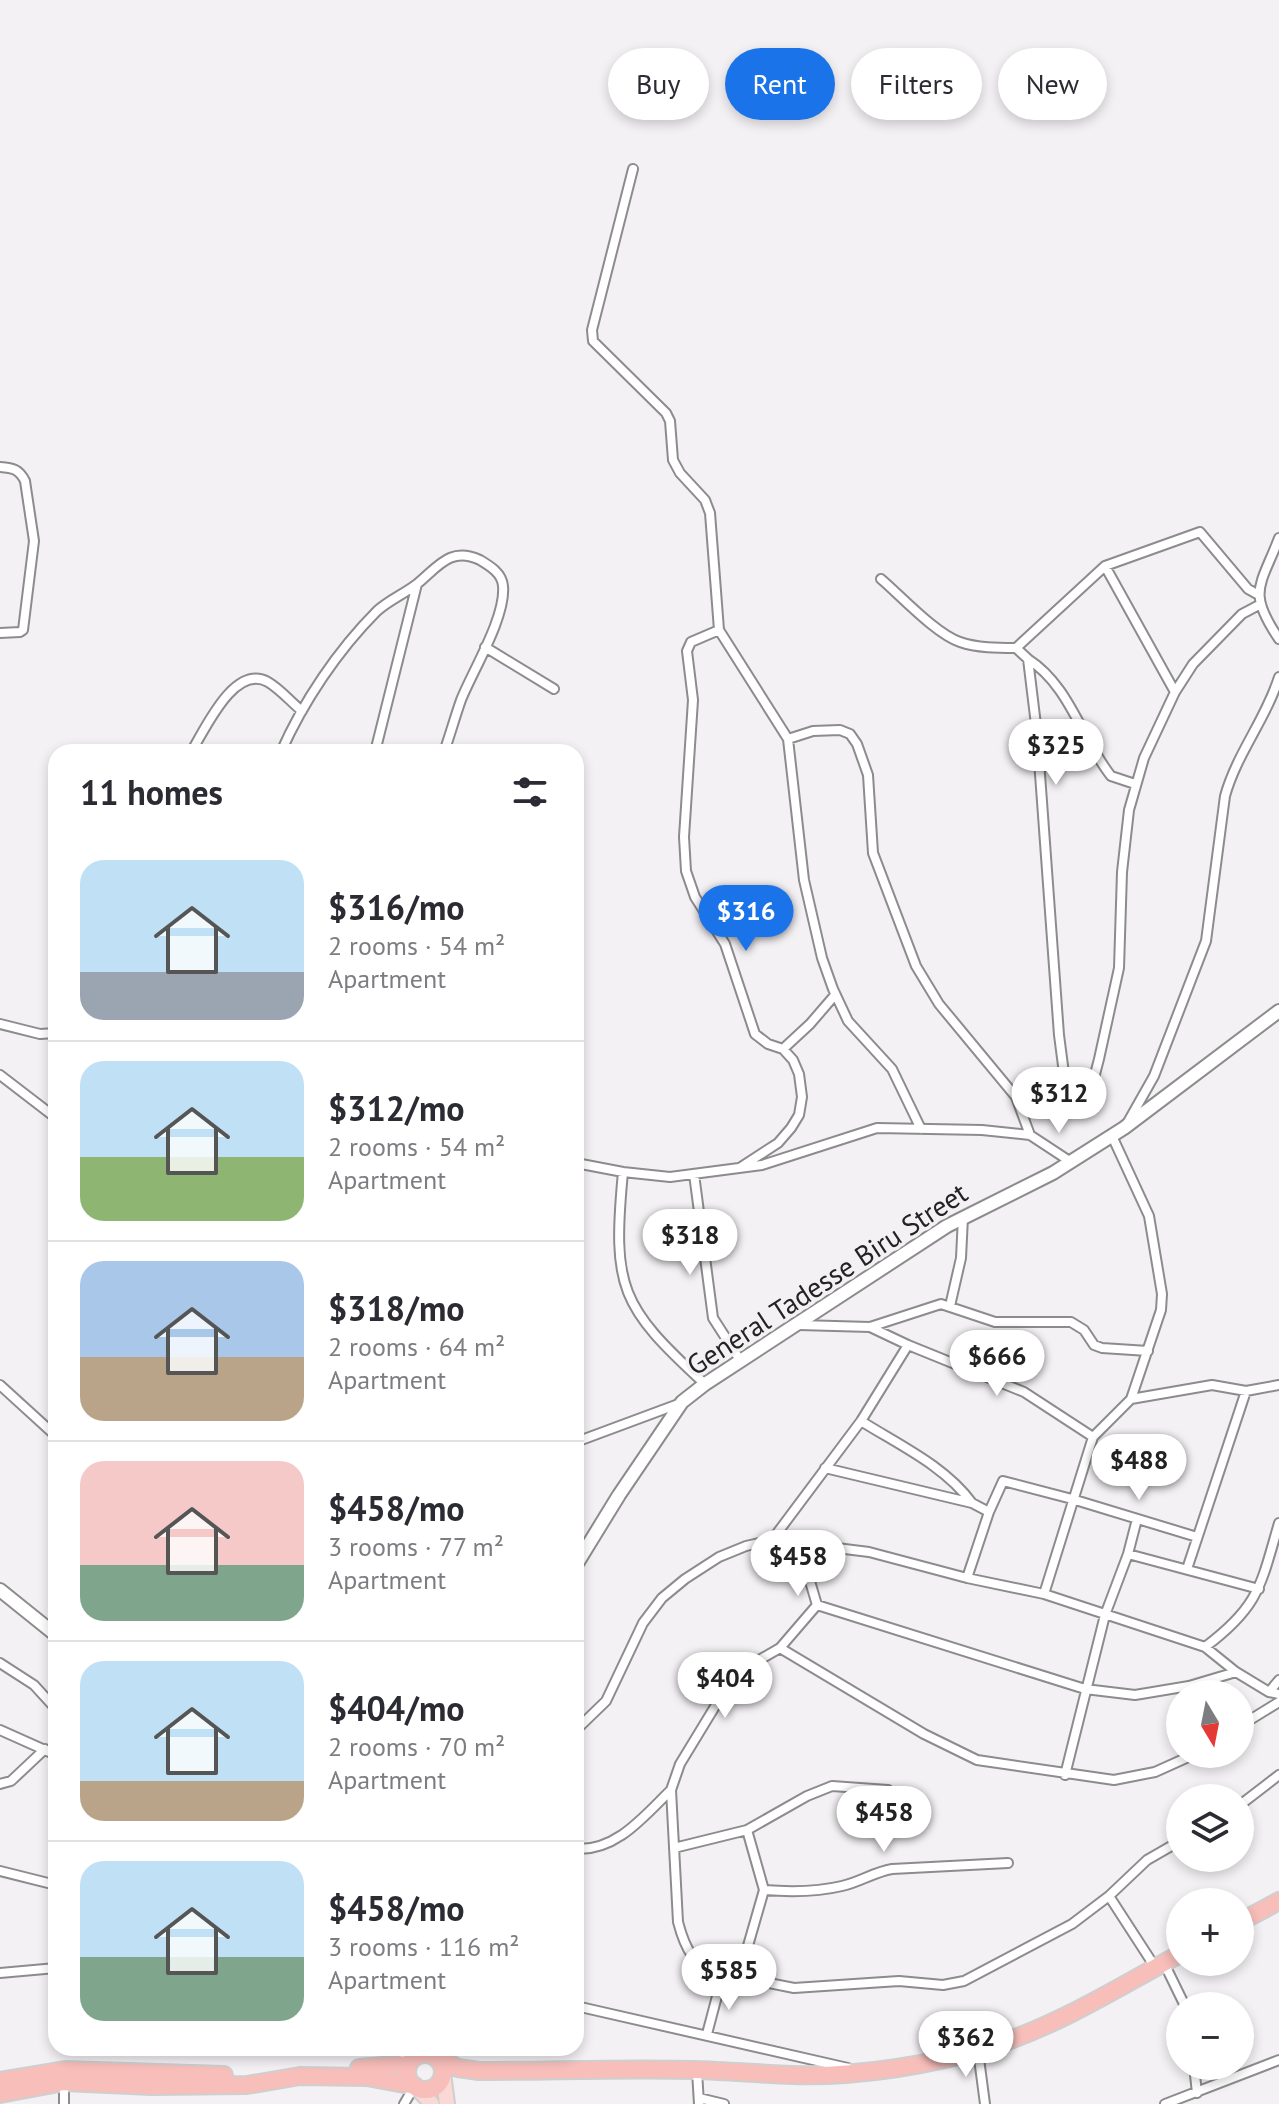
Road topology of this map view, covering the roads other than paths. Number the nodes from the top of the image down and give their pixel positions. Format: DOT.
graph roads {
  1 [pos="633,169"];
  2 [pos="0,467"];
  3 [pos="1279,538"];
  4 [pos="1105,566"];
  5 [pos="881,579"];
  6 [pos="417,583"];
  7 [pos="1257,594"];
  8 [pos="1259,605"];
  9 [pos="719,630"];
  10 [pos="0,633"];
  11 [pos="1279,639"];
  12 [pos="485,647"];
  13 [pos="1016,648"];
  14 [pos="1028,659"];
  15 [pos="1279,677"];
  16 [pos="554,689"];
  17 [pos="1175,692"];
  18 [pos="302,711"];
  19 [pos="788,739"];
  20 [pos="196,744"];
  21 [pos="285,744"];
  22 [pos="377,744"];
  23 [pos="449,744"];
  24 [pos="1135,784"];
  25 [pos="835,995"];
  26 [pos="1279,1011"];
  27 [pos="0,1024"];
  28 [pos="48,1034"];
  29 [pos="783,1049"];
  30 [pos="0,1075"];
  31 [pos="1016,1097"];
  32 [pos="1068,1104"];
  33 [pos="48,1110"];
  34 [pos="1124,1128"];
  35 [pos="921,1129"];
  36 [pos="1030,1135"];
  37 [pos="1112,1136"];
  38 [pos="1071,1162"];
  39 [pos="584,1165"];
  40 [pos="741,1167"];
  41 [pos="623,1172"];
  42 [pos="694,1174"];
  43 [pos="963,1217"];
  44 [pos="950,1306"];
  45 [pos="792,1324"];
  46 [pos="870,1327"];
  47 [pos="908,1345"];
  48 [pos="1148,1351"];
  49 [pos="740,1360"];
  50 [pos="705,1384"];
  51 [pos="0,1385"];
  52 [pos="1279,1385"];
  53 [pos="1246,1391"];
  54 [pos="1131,1399"];
  55 [pos="682,1402"];
  56 [pos="861,1421"];
  57 [pos="48,1429"];
  58 [pos="584,1437"];
  59 [pos="1093,1437"];
  60 [pos="825,1468"];
  61 [pos="1072,1499"];
  62 [pos="972,1503"];
  63 [pos="989,1512"];
  64 [pos="1137,1519"];
  65 [pos="1279,1523"];
  66 [pos="1197,1537"];
  67 [pos="772,1540"];
  68 [pos="799,1544"];
  69 [pos="584,1552"];
  70 [pos="1128,1554"];
  71 [pos="1187,1569"];
  72 [pos="967,1578"];
  73 [pos="1259,1589"];
  74 [pos="0,1590"];
  75 [pos="1044,1594"];
  76 [pos="817,1605"];
  77 [pos="1105,1615"];
  78 [pos="48,1629"];
  79 [pos="1205,1647"];
  80 [pos="780,1648"];
  81 [pos="0,1663"];
  82 [pos="1236,1672"];
  83 [pos="1279,1680"];
  84 [pos="1085,1689"];
  85 [pos="1274,1693"];
  86 [pos="48,1700"];
  87 [pos="1279,1702"];
  88 [pos="1254,1717"];
  89 [pos="584,1722"];
  90 [pos="0,1730"];
  91 [pos="45,1749"];
  92 [pos="48,1751"];
  93 [pos="1166,1768"];
  94 [pos="1065,1775"];
  95 [pos="1279,1775"];
  96 [pos="0,1784"];
  97 [pos="671,1790"];
  98 [pos="888,1790"];
  99 [pos="1254,1794"];
  100 [pos="747,1830"];
  101 [pos="674,1848"];
  102 [pos="584,1849"];
  103 [pos="1166,1849"];
  104 [pos="1008,1863"];
  105 [pos="0,1871"];
  106 [pos="48,1883"];
  107 [pos="764,1890"];
  108 [pos="1109,1896"];
  109 [pos="1279,1901"];
  110 [pos="1254,1914"];
  111 [pos="1166,1962"];
  112 [pos="1160,1965"];
  113 [pos="48,1969"];
  114 [pos="0,1973"];
  115 [pos="739,1977"];
  116 [pos="721,1981"];
  117 [pos="1176,1992"];
  118 [pos="584,2008"];
  119 [pos="707,2034"];
  120 [pos="978,2050"];
  121 [pos="1279,2060"];
  122 [pos="424,2068"];
  123 [pos="697,2070"];
  124 [pos="479,2071"];
  125 [pos="299,2072"];
  126 [pos="864,2072"];
  127 [pos="64,2076"];
  128 [pos="1196,2080"];
  129 [pos="0,2081"];
  130 [pos="415,2086"];
  131 [pos="1197,2093"];
  132 [pos="0,2094"];
  133 [pos="699,2101"];
  134 [pos="64,2104"];
  135 [pos="404,2104"];
  136 [pos="447,2104"];
  137 [pos="724,2104"];
  138 [pos="985,2104"];
  139 [pos="1165,2104"];
  1 -- 9 [label="street"];
  2 -- 10 [label="street"];
  3 -- 7 [label="street"];
  4 -- 7 [label="street"];
  4 -- 13 [label="street"];
  4 -- 17 [label="street"];
  5 -- 13 [label="street"];
  6 -- 12 [label="street"];
  6 -- 18 [label="street"];
  6 -- 22 [label="street"];
  7 -- 8 [label="street"];
  8 -- 11 [label="street"];
  8 -- 17 [label="street"];
  9 -- 19 [label="street"];
  9 -- 29 [label="street"];
  12 -- 16 [label="street"];
  12 -- 23 [label="street"];
  13 -- 14 [label="street"];
  14 -- 24 [label="street"];
  14 -- 32 [label="street"];
  15 -- 34 [label="street"];
  17 -- 24 [label="street"];
  18 -- 20 [label="street"];
  18 -- 21 [label="street"];
  19 -- 25 [label="street"];
  19 -- 31 [label="street"];
  24 -- 32 [label="street"];
  25 -- 29 [label="street"];
  25 -- 35 [label="street"];
  26 -- 34 [label="street, General Tadesse Biru Street"];
  27 -- 28 [label="street"];
  29 -- 40 [label="street"];
  30 -- 33 [label="street"];
  31 -- 32 [label="street"];
  31 -- 36 [label="street"];
  34 -- 37 [label="street, General Tadesse Biru Street"];
  35 -- 36 [label="street"];
  35 -- 40 [label="street"];
  36 -- 38 [label="street"];
  37 -- 38 [label="street, General Tadesse Biru Street"];
  37 -- 48 [label="street"];
  38 -- 43 [label="street, General Tadesse Biru Street"];
  39 -- 41 [label="street"];
  40 -- 42 [label="street"];
  41 -- 42 [label="street"];
  41 -- 50 [label="street"];
  42 -- 49 [label="street"];
  43 -- 44 [label="street"];
  43 -- 45 [label="street, General Tadesse Biru Street"];
  44 -- 46 [label="street"];
  44 -- 48 [label="street"];
  45 -- 46 [label="street"];
  45 -- 49 [label="street, General Tadesse Biru Street"];
  46 -- 47 [label="street"];
  47 -- 56 [label="street"];
  47 -- 59 [label="street"];
  48 -- 54 [label="street"];
  49 -- 50 [label="street, General Tadesse Biru Street"];
  50 -- 55 [label="street, General Tadesse Biru Street"];
  51 -- 57 [label="street"];
  52 -- 53 [label="street"];
  53 -- 54 [label="street"];
  53 -- 66 [label="street"];
  54 -- 59 [label="street"];
  55 -- 58 [label="street"];
  55 -- 69 [label="street, General Tadesse Biru Street"];
  56 -- 60 [label="street"];
  56 -- 62 [label="street"];
  59 -- 61 [label="street"];
  60 -- 62 [label="street"];
  60 -- 67 [label="street"];
  61 -- 63 [label="street"];
  61 -- 64 [label="street"];
  61 -- 75 [label="street"];
  62 -- 63 [label="street"];
  63 -- 72 [label="street"];
  64 -- 66 [label="street"];
  64 -- 70 [label="street"];
  65 -- 73 [label="street"];
  66 -- 71 [label="street"];
  67 -- 68 [label="street"];
  67 -- 89 [label="street"];
  68 -- 72 [label="street"];
  68 -- 76 [label="street"];
  70 -- 71 [label="street"];
  70 -- 77 [label="street"];
  71 -- 73 [label="street"];
  72 -- 75 [label="street"];
  73 -- 79 [label="street"];
  74 -- 78 [label="street"];
  75 -- 77 [label="street"];
  76 -- 80 [label="street"];
  76 -- 84 [label="street"];
  77 -- 79 [label="street"];
  77 -- 84 [label="street"];
  79 -- 82 [label="street"];
  80 -- 94 [label="street"];
  80 -- 97 [label="street"];
  81 -- 86 [label="street"];
  82 -- 84 [label="street"];
  82 -- 85 [label="street"];
  83 -- 85 [label="street"];
  84 -- 94 [label="street"];
  87 -- 88 [label="street"];
  90 -- 91 [label="street"];
  91 -- 92 [label="street"];
  91 -- 96 [label="street"];
  93 -- 94 [label="street"];
  95 -- 99 [label="street"];
  97 -- 101 [label="street"];
  97 -- 102 [label="street"];
  98 -- 100 [label="street"];
  100 -- 101 [label="street"];
  100 -- 107 [label="street"];
  101 -- 116 [label="street"];
  103 -- 108 [label="street"];
  104 -- 107 [label="street"];
  105 -- 106 [label="street"];
  107 -- 115 [label="street"];
  108 -- 112 [label="street"];
  108 -- 115 [label="street"];
  109 -- 110 [label="highway"];
  111 -- 112 [label="highway"];
  112 -- 117 [label="street"];
  112 -- 120 [label="highway"];
  113 -- 114 [label="street"];
  115 -- 116 [label="street"];
  116 -- 119 [label="street"];
  118 -- 119 [label="street"];
  119 -- 126 [label="street"];
  120 -- 126 [label="highway"];
  120 -- 138 [label="street"];
  121 -- 131 [label="street"];
  122 -- 124 [label="highway"];
  122 -- 124 [label="highway"];
  122 -- 125 [label="highway"];
  122 -- 130 [label="main road"];
  122 -- 130 [label="highway"];
  122 -- 136 [label="main road"];
  123 -- 124 [label="highway"];
  123 -- 126 [label="highway"];
  123 -- 133 [label="street"];
  125 -- 127 [label="highway"];
  125 -- 130 [label="highway"];
  127 -- 129 [label="highway"];
  127 -- 132 [label="highway"];
  127 -- 134 [label="street"];
  128 -- 131 [label="street"];
  130 -- 135 [label="street"];
  131 -- 139 [label="street"];
  133 -- 137 [label="street"];
}
